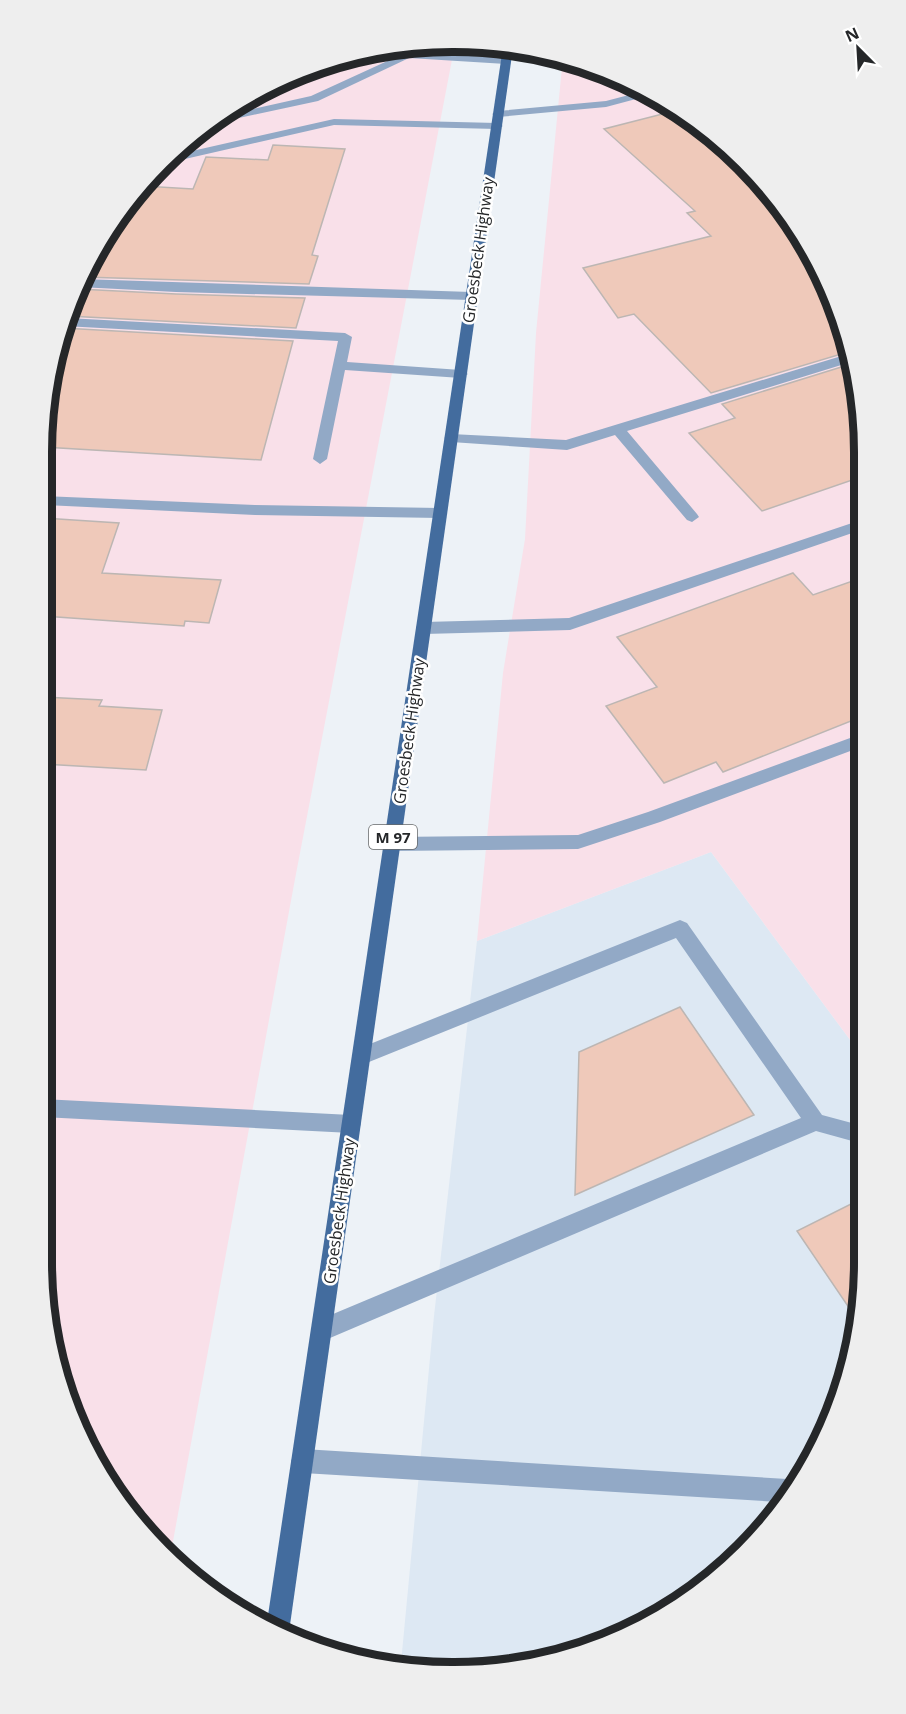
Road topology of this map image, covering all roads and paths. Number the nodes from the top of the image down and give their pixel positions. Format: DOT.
graph roads {
  1 [pos="489,54"];
  2 [pos="406,55"];
  3 [pos="410,55"];
  4 [pos="507,56"];
  5 [pos="635,96"];
  6 [pos="236,116"];
  7 [pos="497,120"];
  8 [pos="184,157"];
  9 [pos="91,283"];
  10 [pos="471,296"];
  11 [pos="75,323"];
  12 [pos="843,360"];
  13 [pos="339,365"];
  14 [pos="460,374"];
  15 [pos="618,430"];
  16 [pos="451,438"];
  17 [pos="320,459"];
  18 [pos="52,500"];
  19 [pos="440,513"];
  20 [pos="692,517"];
  21 [pos="854,527"];
  22 [pos="424,628"];
  23 [pos="854,743"];
  24 [pos="392,844"];
  25 [pos="362,1056"];
  26 [pos="52,1109"];
  27 [pos="815,1122"];
  28 [pos="351,1124"];
  29 [pos="854,1133"];
  30 [pos="322,1330"];
  31 [pos="303,1461"];
  32 [pos="781,1491"];
  33 [pos="280,1622"];
  1 -- 3 [label="lane"];
  2 -- 6 [label="lane"];
  4 -- 7 [label="main road, Groesbeck Highway / M 97"];
  5 -- 7 [label="lane"];
  7 -- 8 [label="lane"];
  7 -- 10 [label="main road, Groesbeck Highway / M 97"];
  9 -- 10 [label="lane"];
  10 -- 14 [label="main road, Groesbeck Highway / M 97"];
  11 -- 13 [label="lane"];
  12 -- 15 [label="lane"];
  13 -- 14 [label="lane"];
  13 -- 17 [label="lane"];
  14 -- 16 [label="main road, Groesbeck Highway / M 97"];
  15 -- 16 [label="lane"];
  15 -- 20 [label="lane"];
  16 -- 19 [label="main road, Groesbeck Highway / M 97"];
  18 -- 19 [label="lane"];
  19 -- 22 [label="main road, Groesbeck Highway / M 97"];
  21 -- 22 [label="lane"];
  22 -- 24 [label="main road, Groesbeck Highway / M 97"];
  23 -- 24 [label="lane"];
  24 -- 25 [label="main road, Groesbeck Highway / M 97"];
  25 -- 27 [label="lane"];
  25 -- 28 [label="main road, Groesbeck Highway / M 97"];
  26 -- 28 [label="lane"];
  27 -- 29 [label="lane"];
  27 -- 30 [label="lane"];
  28 -- 30 [label="main road, Groesbeck Highway / M 97"];
  30 -- 31 [label="main road, Groesbeck Highway / M 97"];
  31 -- 32 [label="lane"];
  31 -- 33 [label="main road, Groesbeck Highway / M 97"];
}
